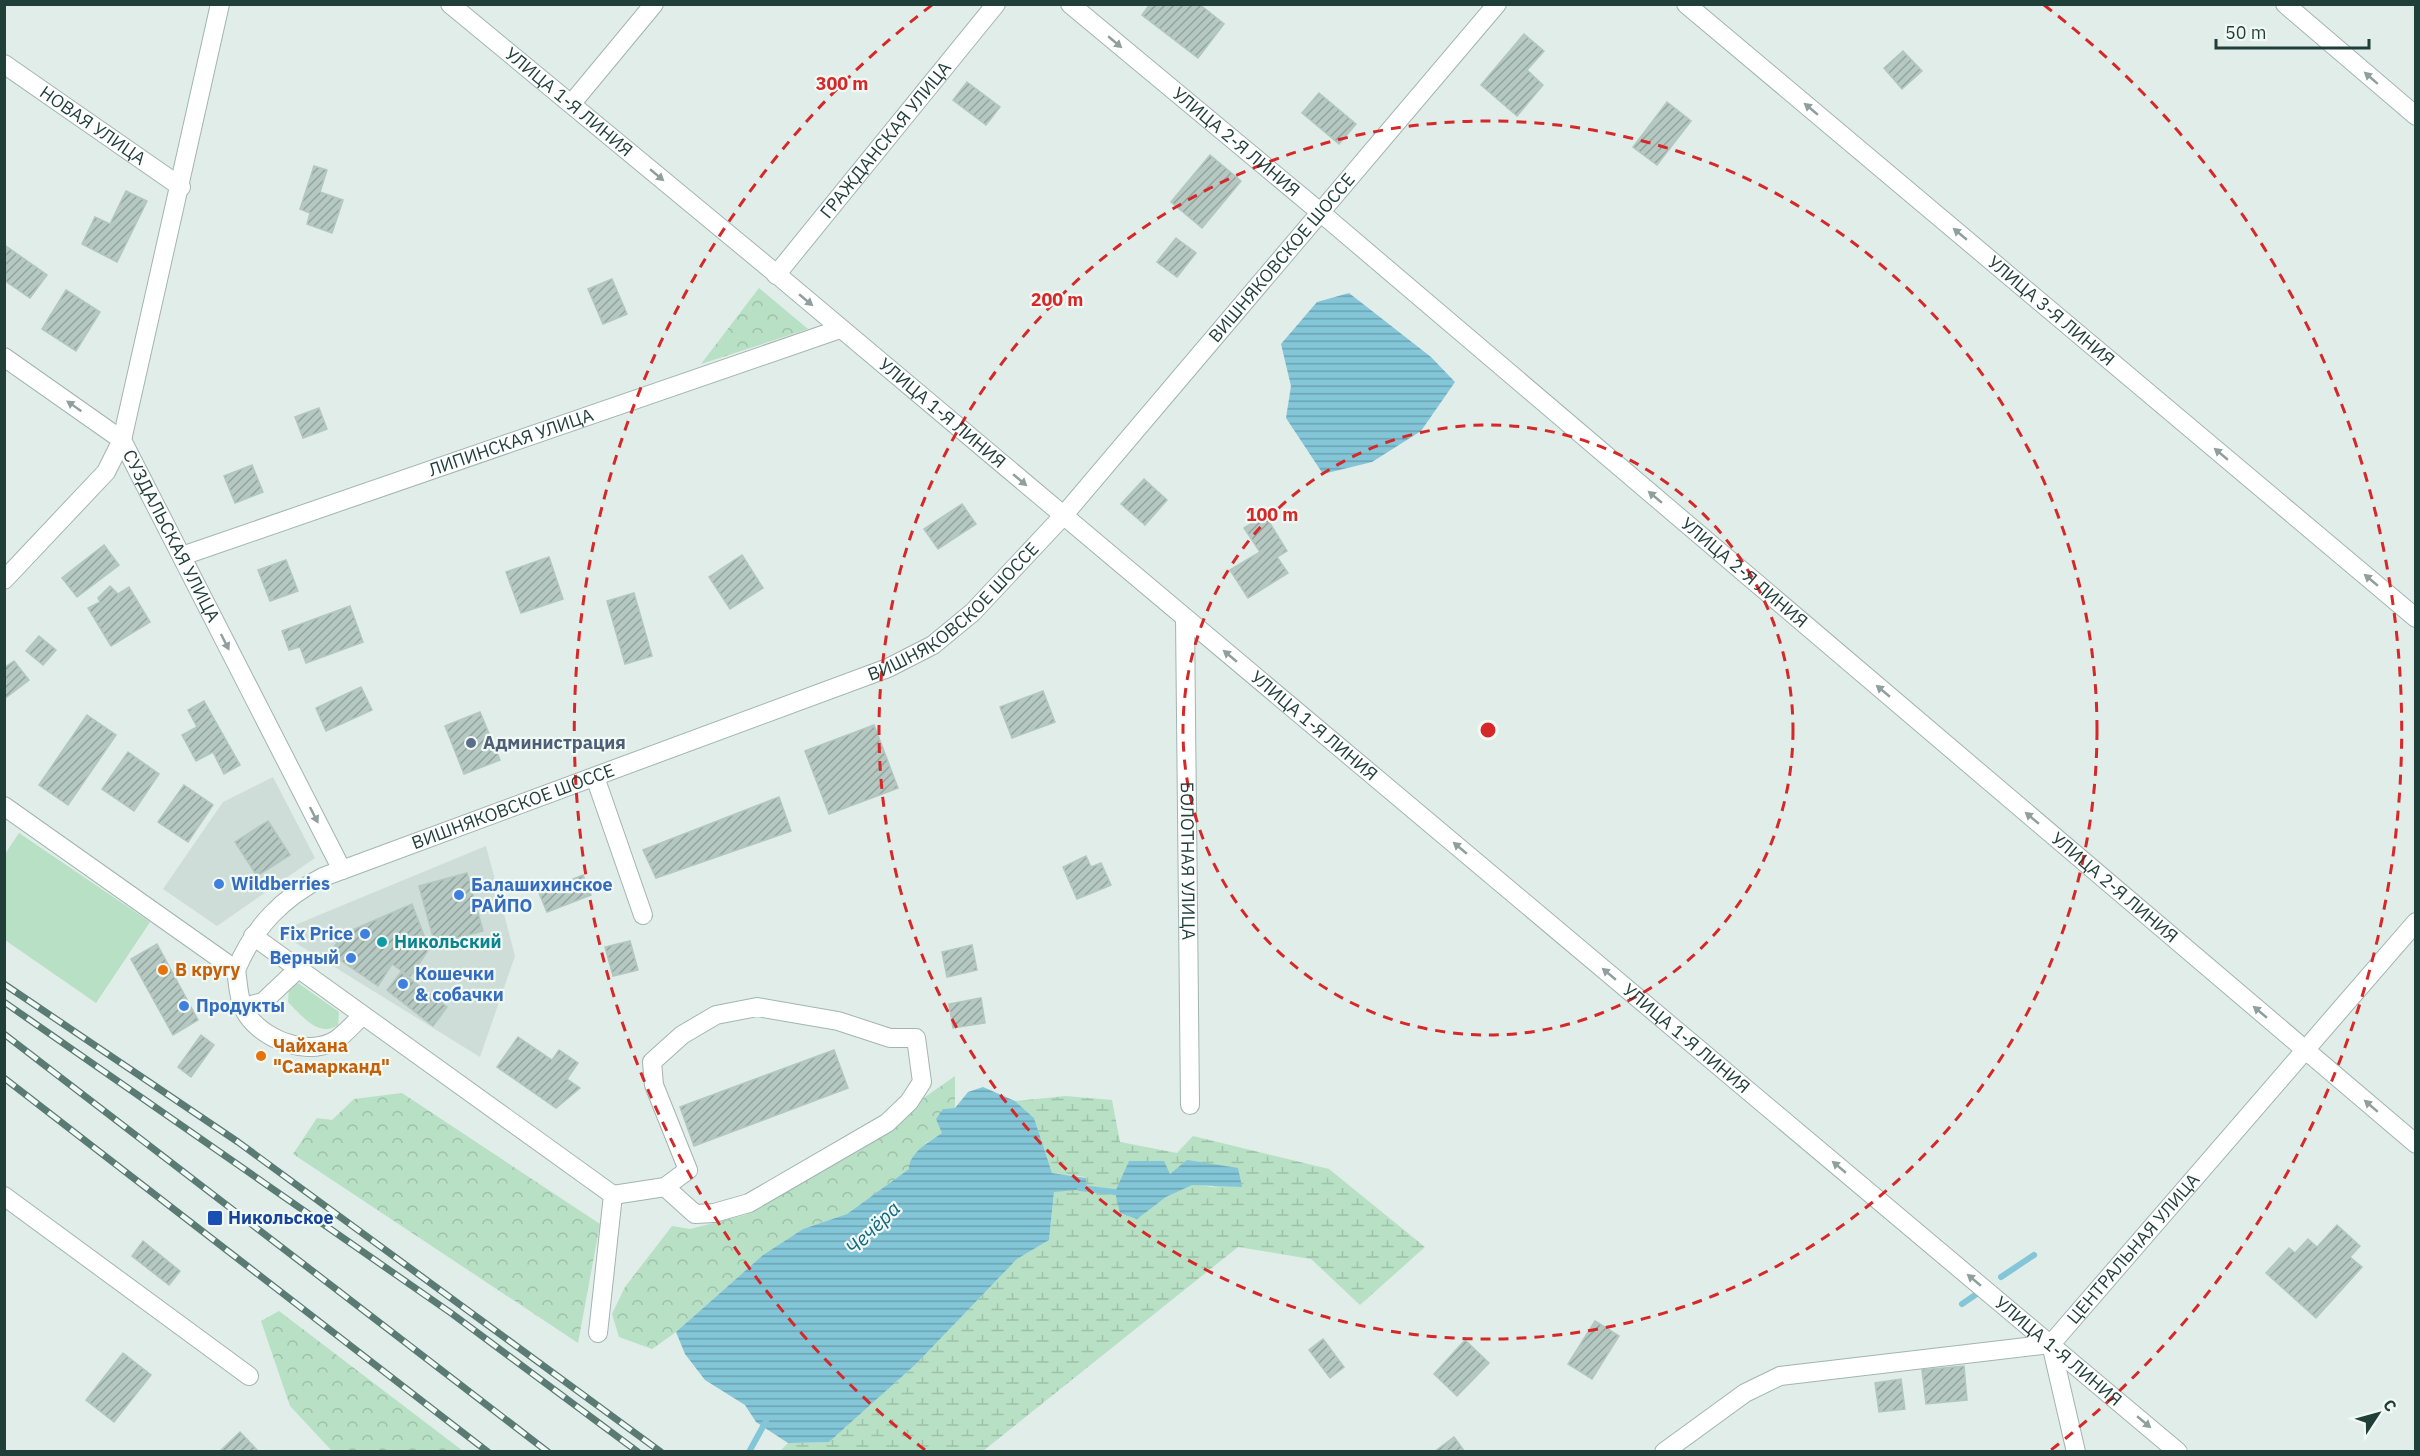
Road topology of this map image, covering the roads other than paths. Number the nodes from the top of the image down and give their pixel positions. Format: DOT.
graph roads {
  1 [pos="220,4"];
  2 [pos="450,4"];
  3 [pos="654,4"];
  4 [pos="996,4"];
  5 [pos="1070,4"];
  6 [pos="1497,4"];
  7 [pos="1686,4"];
  8 [pos="2285,4"];
  9 [pos="4,64"];
  10 [pos="572,104"];
  11 [pos="2415,116"];
  12 [pos="181,187"];
  13 [pos="1320,212"];
  14 [pos="776,275"];
  15 [pos="840,329"];
  16 [pos="4,357"];
  17 [pos="122,440"];
  18 [pos="1063,516"];
  19 [pos="182,556"];
  20 [pos="4,580"];
  21 [pos="1185,618"];
  22 [pos="2415,618"];
  23 [pos="595,777"];
  24 [pos="4,806"];
  25 [pos="342,870"];
  26 [pos="643,915"];
  27 [pos="2415,922"];
  28 [pos="253,936"];
  29 [pos="298,969"];
  30 [pos="236,970"];
  31 [pos="243,1007"];
  32 [pos="362,1016"];
  33 [pos="2305,1050"];
  34 [pos="1190,1105"];
  35 [pos="2415,1144"];
  36 [pos="665,1187"];
  37 [pos="613,1195"];
  38 [pos="4,1196"];
  39 [pos="598,1333"];
  40 [pos="2051,1344"];
  41 [pos="249,1376"];
  42 [pos="1664,1452"];
  43 [pos="2076,1452"];
  44 [pos="2178,1452"];
  1 -- 12 [label="street, СУЗДАЛЬСКАЯ УЛИЦА"];
  2 -- 10 [label="street, УЛИЦА 1-Я ЛИНИЯ"];
  3 -- 10 [label="street"];
  4 -- 14 [label="street, ГРАЖДАНСКАЯ УЛИЦА"];
  5 -- 13 [label="street, УЛИЦА 2-Я ЛИНИЯ, one-way"];
  6 -- 13 [label="street, ВИШНЯКОВСКОЕ ШОССЕ"];
  22 -- 7 [label="street, УЛИЦА 3-Я ЛИНИЯ, one-way"];
  11 -- 8 [label="street, one-way"];
  9 -- 12 [label="street, НОВАЯ УЛИЦА"];
  10 -- 14 [label="street, УЛИЦА 1-Я ЛИНИЯ, one-way"];
  12 -- 17 [label="street, СУЗДАЛЬСКАЯ УЛИЦА"];
  13 -- 18 [label="street, ВИШНЯКОВСКОЕ ШОССЕ"];
  33 -- 13 [label="street, УЛИЦА 2-Я ЛИНИЯ, one-way"];
  14 -- 15 [label="street, УЛИЦА 1-Я ЛИНИЯ, one-way"];
  15 -- 18 [label="street, УЛИЦА 1-Я ЛИНИЯ, one-way"];
  15 -- 19 [label="street, ЛИПИНСКАЯ УЛИЦА"];
  17 -- 16 [label="street, one-way"];
  17 -- 19 [label="street, СУЗДАЛЬСКАЯ УЛИЦА"];
  17 -- 20 [label="street"];
  18 -- 21 [label="street, УЛИЦА 1-Я ЛИНИЯ"];
  18 -- 23 [label="street, ВИШНЯКОВСКОЕ ШОССЕ"];
  19 -- 25 [label="street, СУЗДАЛЬСКАЯ УЛИЦА, one-way"];
  21 -- 34 [label="street, БОЛОТНАЯ УЛИЦА"];
  40 -- 21 [label="street, УЛИЦА 1-Я ЛИНИЯ, one-way"];
  23 -- 25 [label="street, ВИШНЯКОВСКОЕ ШОССЕ"];
  23 -- 26 [label="street"];
  24 -- 30 [label="street"];
  25 -- 28 [label="street, ВИШНЯКОВСКОЕ ШОССЕ"];
  27 -- 33 [label="street, ЦЕНТРАЛЬНАЯ УЛИЦА"];
  28 -- 29 [label="street"];
  28 -- 30 [label="street, ВИШНЯКОВСКОЕ ШОССЕ"];
  29 -- 31 [label="street"];
  29 -- 32 [label="street"];
  30 -- 31 [label="street"];
  31 -- 32 [label="street"];
  32 -- 37 [label="street"];
  35 -- 33 [label="street, УЛИЦА 2-Я ЛИНИЯ, one-way"];
  33 -- 40 [label="street, ЦЕНТРАЛЬНАЯ УЛИЦА"];
  36 -- 36 [label="street"];
  36 -- 37 [label="street"];
  37 -- 39 [label="street"];
  38 -- 41 [label="street"];
  40 -- 42 [label="street"];
  40 -- 43 [label="street"];
  40 -- 44 [label="street, УЛИЦА 1-Я ЛИНИЯ, one-way"];
}
